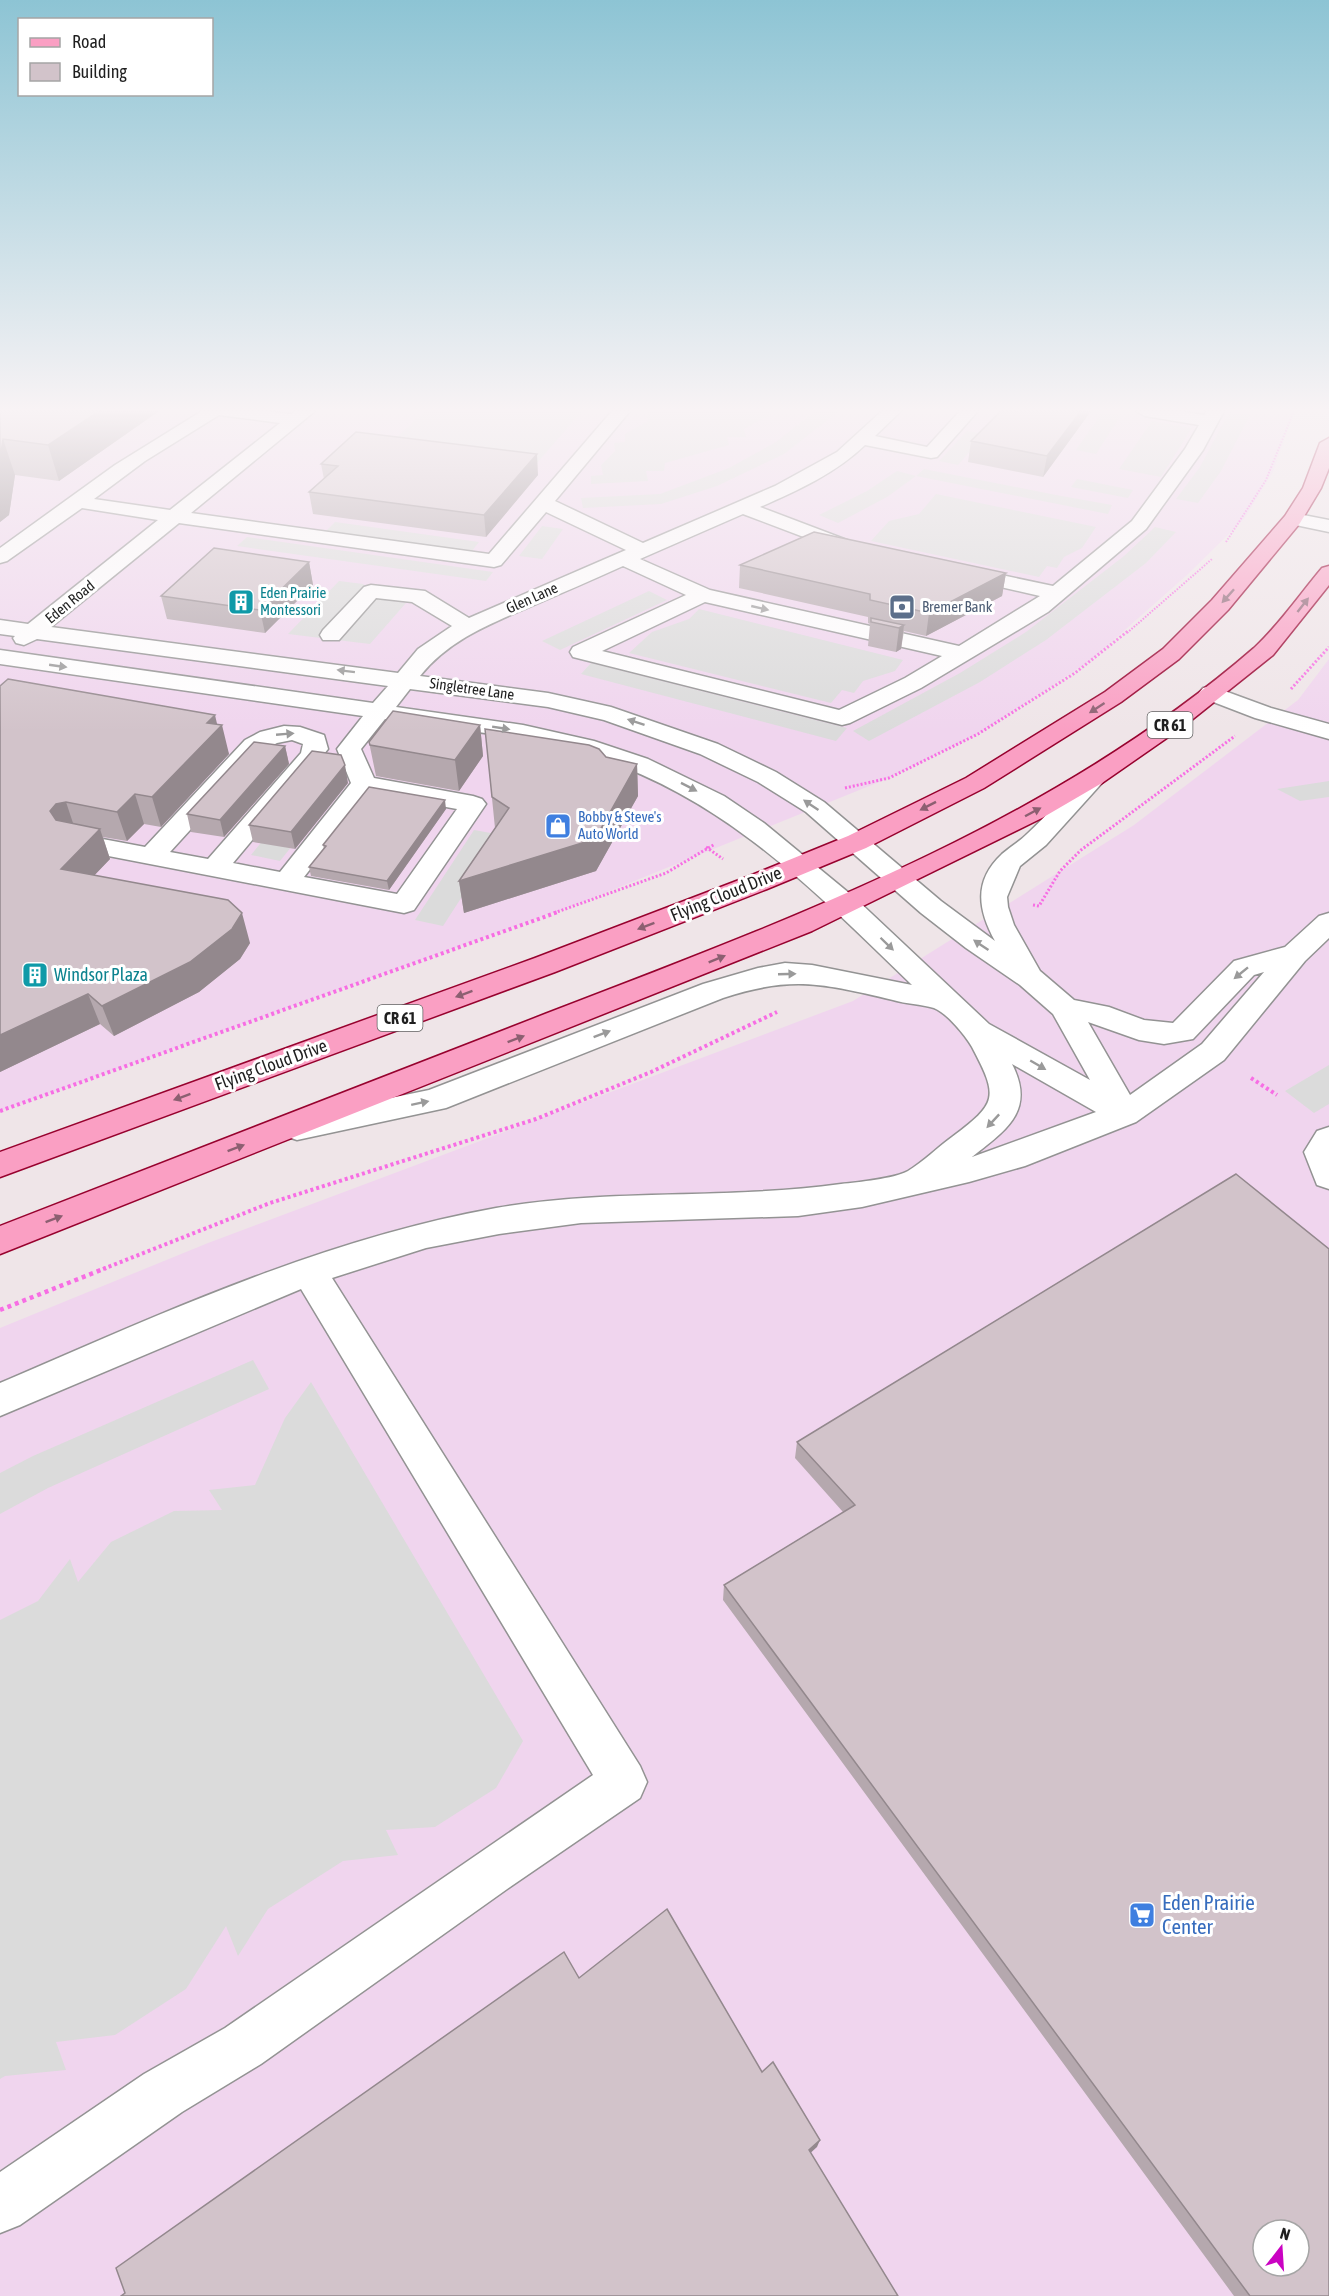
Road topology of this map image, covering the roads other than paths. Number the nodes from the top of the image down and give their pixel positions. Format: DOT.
graph roads {
  1 [pos="58,518"];
  2 [pos="174,518"];
  3 [pos="183,518"];
  4 [pos="530,518"];
  5 [pos="569,518"];
  6 [pos="717,518"];
  7 [pos="771,518"];
  8 [pos="1144,518"];
  9 [pos="1293,519"];
  10 [pos="1329,526"];
  11 [pos="632,554"];
  12 [pos="878,554"];
  13 [pos="0,557"];
  14 [pos="945,569"];
  15 [pos="1329,572"];
  16 [pos="1056,593"];
  17 [pos="703,595"];
  18 [pos="468,626"];
  19 [pos="0,627"];
  20 [pos="33,631"];
  21 [pos="331,635"];
  22 [pos="1306,636"];
  23 [pos="1265,650"];
  24 [pos="964,654"];
  25 [pos="0,656"];
  26 [pos="405,679"];
  27 [pos="1211,693"];
  28 [pos="381,710"];
  29 [pos="1329,732"];
  30 [pos="316,749"];
  31 [pos="350,750"];
  32 [pos="1093,778"];
  33 [pos="364,784"];
  34 [pos="76,842"];
  35 [pos="857,842"];
  36 [pos="151,856"];
  37 [pos="798,866"];
  38 [pos="214,868"];
  39 [pos="898,879"];
  40 [pos="286,882"];
  41 [pos="845,904"];
  42 [pos="1329,922"];
  43 [pos="1295,954"];
  44 [pos="1030,978"];
  45 [pos="945,1000"];
  46 [pos="1065,1008"];
  47 [pos="978,1031"];
  48 [pos="1125,1114"];
  49 [pos="280,1131"];
  50 [pos="1329,1139"];
  51 [pos="0,1165"];
  52 [pos="1329,1176"];
  53 [pos="917,1181"];
  54 [pos="0,1240"];
  55 [pos="309,1271"];
  56 [pos="0,1400"];
  57 [pos="0,2205"];
  1 -- 13 [label="street"];
  2 -- 20 [label="street, Eden Road"];
  3 -- 4 [label="street"];
  5 -- 11 [label="street"];
  6 -- 11 [label="street, Glen Lane"];
  7 -- 12 [label="street"];
  8 -- 16 [label="street"];
  9 -- 10 [label="street"];
  9 -- 35 [label="main road, Flying Cloud Drive / CR 61, one-way"];
  11 -- 17 [label="street"];
  11 -- 18 [label="street, Glen Lane"];
  14 -- 16 [label="street"];
  23 -- 15 [label="main road, CR 61, one-way"];
  16 -- 24 [label="street"];
  17 -- 24 [label="street, one-way"];
  17 -- 24 [label="street"];
  18 -- 21 [label="street"];
  18 -- 26 [label="street, Glen Lane"];
  19 -- 20 [label="street, Singletree Lane"];
  20 -- 25 [label="street, Eden Road"];
  26 -- 20 [label="street, Singletree Lane, one-way"];
  22 -- 23 [label="main road"];
  23 -- 27 [label="main road, CR 61"];
  25 -- 28 [label="street, Singletree Lane, one-way"];
  26 -- 28 [label="street, Glen Lane"];
  35 -- 26 [label="street, Singletree Lane, one-way"];
  27 -- 29 [label="street"];
  27 -- 32 [label="main road, CR 61"];
  28 -- 31 [label="street, Glen Lane"];
  28 -- 37 [label="street, Singletree Lane, one-way"];
  30 -- 31 [label="street"];
  36 -- 30 [label="street, one-way"];
  30 -- 38 [label="street"];
  31 -- 33 [label="street"];
  39 -- 32 [label="main road, CR 61, one-way"];
  32 -- 44 [label="street"];
  33 -- 40 [label="street"];
  33 -- 40 [label="street"];
  34 -- 36 [label="street"];
  35 -- 37 [label="main road, Flying Cloud Drive / CR 61"];
  35 -- 39 [label="street, Singletree Lane"];
  36 -- 38 [label="street"];
  37 -- 41 [label="street, Singletree Lane"];
  37 -- 51 [label="main road, Flying Cloud Drive / CR 61, one-way"];
  38 -- 40 [label="street"];
  39 -- 41 [label="main road, CR 61"];
  44 -- 39 [label="street, Singletree Lane, one-way"];
  41 -- 45 [label="street, Singletree Lane, one-way"];
  49 -- 41 [label="main road, CR 61, one-way"];
  42 -- 43 [label="street"];
  43 -- 46 [label="street, one-way"];
  43 -- 48 [label="street"];
  44 -- 46 [label="street"];
  45 -- 47 [label="street, Singletree Lane"];
  49 -- 45 [label="street, one-way"];
  46 -- 48 [label="street"];
  47 -- 48 [label="street, one-way"];
  47 -- 53 [label="street, one-way"];
  48 -- 53 [label="street"];
  54 -- 49 [label="main road, CR 61, one-way"];
  50 -- 52 [label="street"];
  53 -- 55 [label="street"];
  55 -- 56 [label="street"];
  55 -- 57 [label="street"];
}
